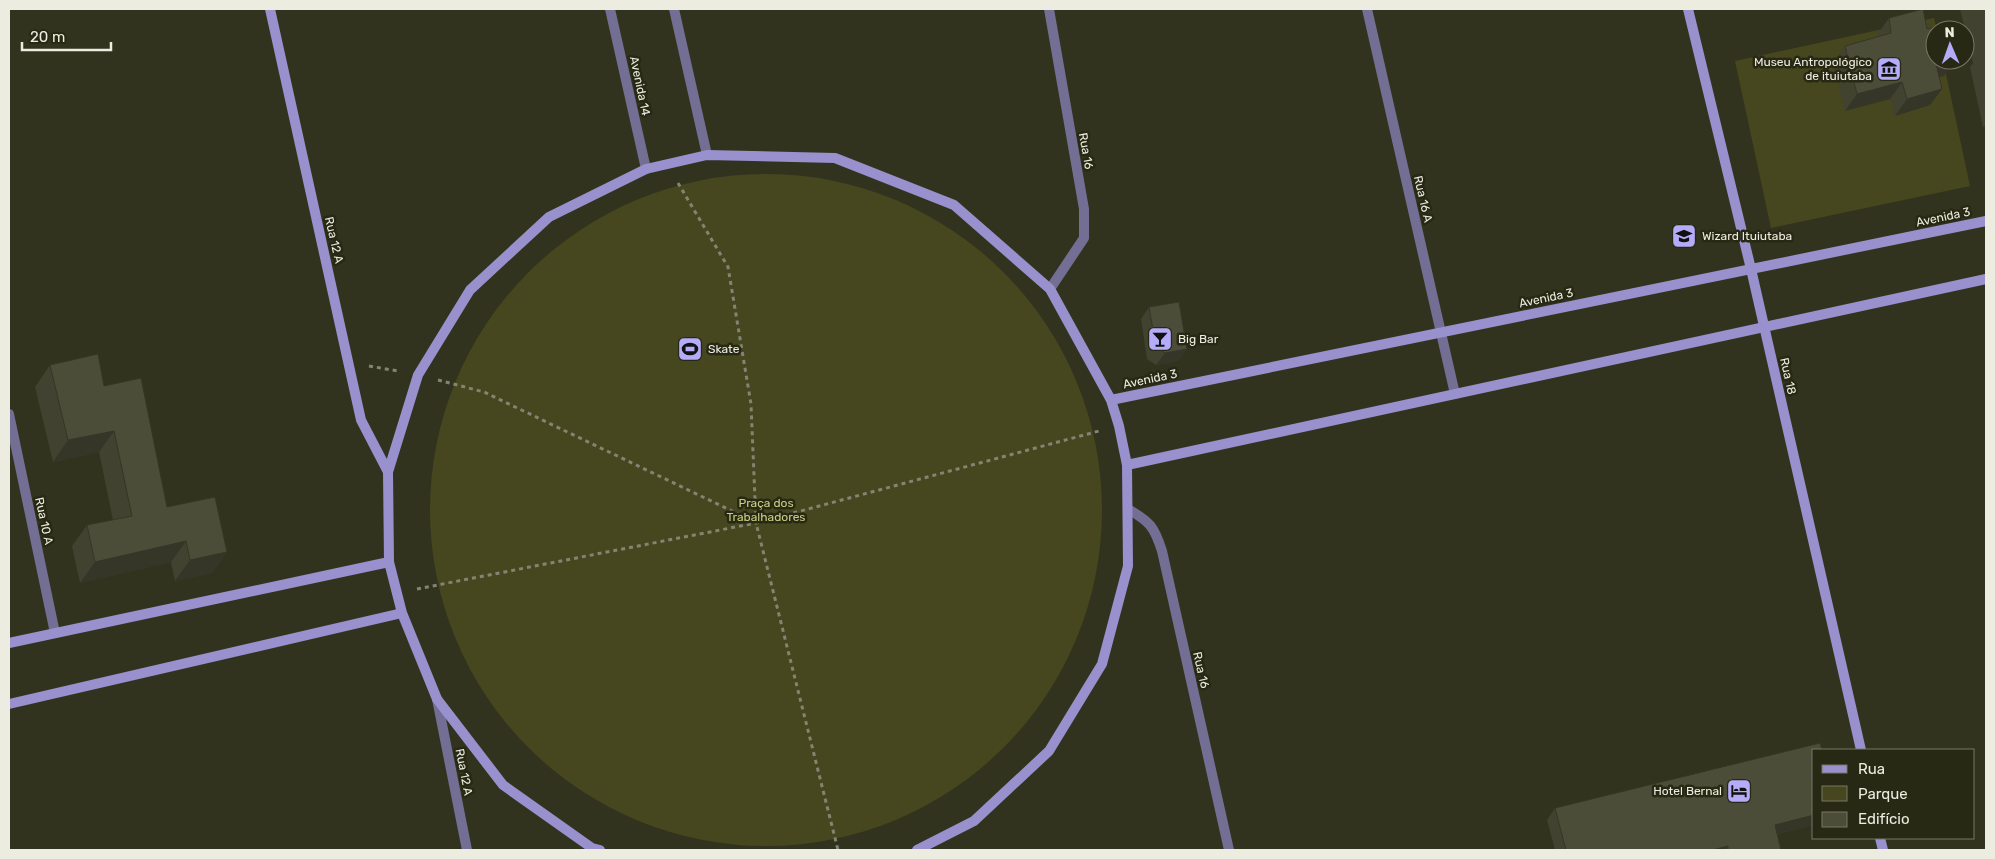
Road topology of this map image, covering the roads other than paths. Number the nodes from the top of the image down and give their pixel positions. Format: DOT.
graph roads {
  1 [pos="270,9"];
  2 [pos="610,9"];
  3 [pos="674,9"];
  4 [pos="1049,9"];
  5 [pos="1367,9"];
  6 [pos="1688,9"];
  7 [pos="707,154"];
  8 [pos="646,169"];
  9 [pos="1986,221"];
  10 [pos="1751,269"];
  11 [pos="1986,279"];
  12 [pos="1050,289"];
  13 [pos="1764,327"];
  14 [pos="1441,333"];
  15 [pos="1456,394"];
  16 [pos="1112,400"];
  17 [pos="9,414"];
  18 [pos="1127,465"];
  19 [pos="388,472"];
  20 [pos="1128,509"];
  21 [pos="389,562"];
  22 [pos="402,613"];
  23 [pos="55,633"];
  24 [pos="9,643"];
  25 [pos="437,699"];
  26 [pos="9,704"];
  27 [pos="1860,749"];
  28 [pos="467,850"];
  29 [pos="600,850"];
  30 [pos="917,850"];
  31 [pos="1229,850"];
  1 -- 19 [label="main road, Rua 12 A"];
  2 -- 8 [label="street, Avenida 14"];
  3 -- 7 [label="street"];
  4 -- 12 [label="street, Rua 16"];
  5 -- 14 [label="street, Rua 16 A"];
  6 -- 10 [label="main road, Rua 18"];
  7 -- 8 [label="main road"];
  7 -- 12 [label="main road"];
  8 -- 19 [label="main road"];
  9 -- 10 [label="main road, Avenida 3"];
  10 -- 13 [label="main road, Rua 18"];
  10 -- 14 [label="main road, Avenida 3"];
  11 -- 13 [label="main road"];
  12 -- 16 [label="main road"];
  13 -- 15 [label="main road"];
  13 -- 27 [label="main road, Rua 18"];
  14 -- 15 [label="street, Rua 16 A"];
  14 -- 16 [label="main road, Avenida 3"];
  15 -- 18 [label="main road"];
  16 -- 18 [label="main road"];
  17 -- 23 [label="street, Rua 10 A"];
  18 -- 20 [label="main road"];
  19 -- 21 [label="main road"];
  20 -- 30 [label="main road"];
  20 -- 31 [label="street, Rua 16"];
  21 -- 22 [label="main road"];
  21 -- 23 [label="main road"];
  22 -- 25 [label="main road"];
  22 -- 26 [label="main road"];
  23 -- 24 [label="main road"];
  25 -- 28 [label="street, Rua 12 A"];
  25 -- 29 [label="main road"];
}
